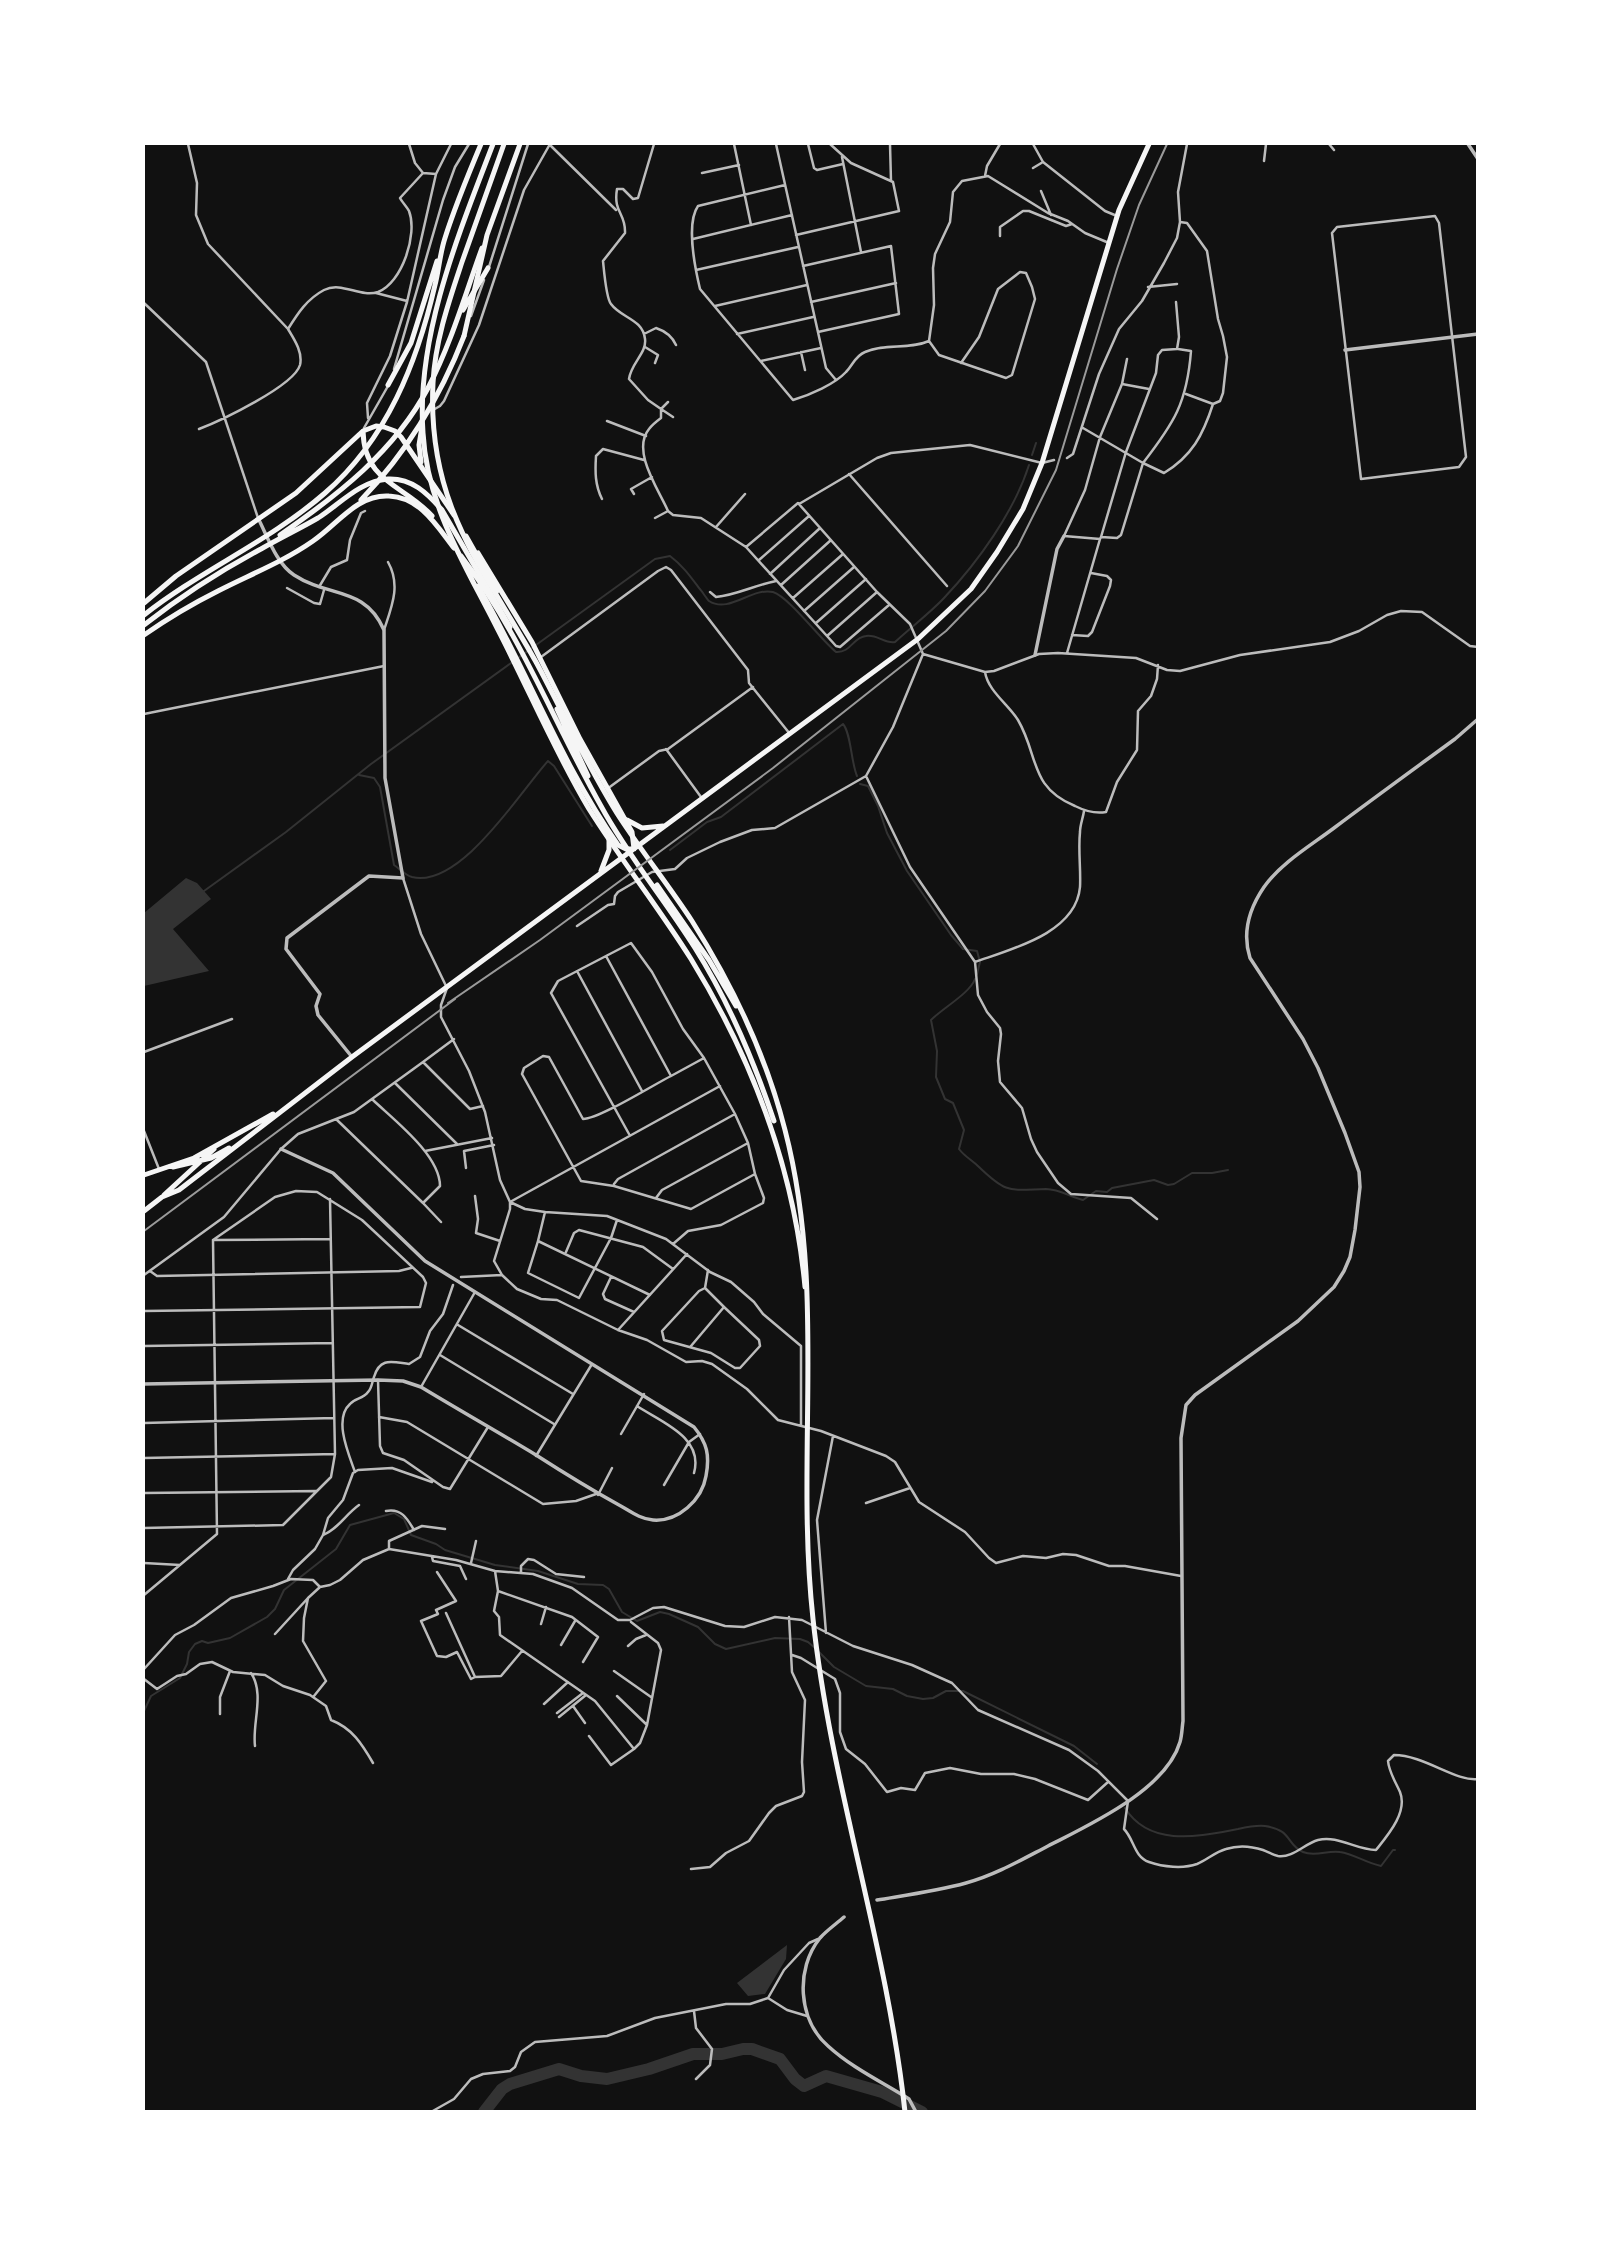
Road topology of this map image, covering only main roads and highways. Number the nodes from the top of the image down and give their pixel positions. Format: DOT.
graph roads {
  1 [pos="481,144"];
  2 [pos="493,144"];
  3 [pos="504,144"];
  4 [pos="520,144"];
  5 [pos="1149,144"];
  6 [pos="487,235"];
  7 [pos="444,241"];
  8 [pos="488,268"];
  9 [pos="476,290"];
  10 [pos="453,331"];
  11 [pos="388,385"];
  12 [pos="424,421"];
  13 [pos="363,431"];
  14 [pos="407,445"];
  15 [pos="423,469"];
  16 [pos="382,477"];
  17 [pos="359,503"];
  18 [pos="290,528"];
  19 [pos="458,553"];
  20 [pos="144,603"];
  21 [pos="144,615"];
  22 [pos="144,625"];
  23 [pos="144,635"];
  24 [pos="523,649"];
  25 [pos="534,659"];
  26 [pos="622,815"];
  27 [pos="605,826"];
  28 [pos="664,826"];
  29 [pos="618,832"];
  30 [pos="634,849"];
  31 [pos="600,874"];
  32 [pos="655,886"];
  33 [pos="775,1095"];
  34 [pos="286,1107"];
  35 [pos="253,1134"];
  36 [pos="222,1143"];
  37 [pos="200,1162"];
  38 [pos="168,1168"];
  39 [pos="159,1169"];
  40 [pos="144,1175"];
  41 [pos="174,1183"];
  42 [pos="162,1197"];
  43 [pos="144,1211"];
  44 [pos="800,1240"];
  45 [pos="808,1335"];
  46 [pos="905,2112"];
  1 -- 7 [label="highway"];
  2 -- 44 [label="highway"];
  3 -- 33 [label="highway"];
  4 -- 6 [label="highway"];
  5 -- 28 [label="highway"];
  6 -- 9 [label="highway"];
  6 -- 10 [label="highway"];
  7 -- 11 [label="highway"];
  7 -- 18 [label="highway"];
  8 -- 9 [label="highway"];
  9 -- 10 [label="highway"];
  9 -- 12 [label="highway"];
  10 -- 18 [label="highway"];
  12 -- 14 [label="highway"];
  12 -- 15 [label="highway"];
  13 -- 14 [label="highway"];
  13 -- 16 [label="highway"];
  13 -- 20 [label="highway"];
  14 -- 15 [label="highway"];
  14 -- 16 [label="highway"];
  15 -- 24 [label="highway"];
  16 -- 17 [label="highway"];
  16 -- 19 [label="highway"];
  17 -- 19 [label="highway"];
  17 -- 23 [label="highway"];
  18 -- 21 [label="highway"];
  18 -- 22 [label="highway"];
  18 -- 24 [label="highway"];
  19 -- 24 [label="highway"];
  24 -- 25 [label="highway"];
  24 -- 27 [label="highway"];
  25 -- 26 [label="highway"];
  25 -- 29 [label="highway"];
  25 -- 29 [label="highway"];
  26 -- 28 [label="highway"];
  26 -- 30 [label="highway"];
  27 -- 30 [label="highway"];
  27 -- 31 [label="highway"];
  28 -- 30 [label="highway"];
  29 -- 32 [label="highway"];
  30 -- 31 [label="highway"];
  31 -- 34 [label="highway"];
  32 -- 33 [label="highway"];
  32 -- 44 [label="highway"];
  33 -- 45 [label="highway"];
  34 -- 35 [label="highway"];
  34 -- 36 [label="highway"];
  35 -- 37 [label="highway"];
  35 -- 42 [label="highway"];
  36 -- 37 [label="highway"];
  36 -- 39 [label="highway"];
  37 -- 38 [label="highway"];
  37 -- 41 [label="highway"];
  38 -- 39 [label="highway"];
  38 -- 41 [label="highway"];
  39 -- 40 [label="highway"];
  41 -- 42 [label="highway"];
  42 -- 43 [label="highway"];
  44 -- 45 [label="highway"];
  45 -- 46 [label="highway"];
}
